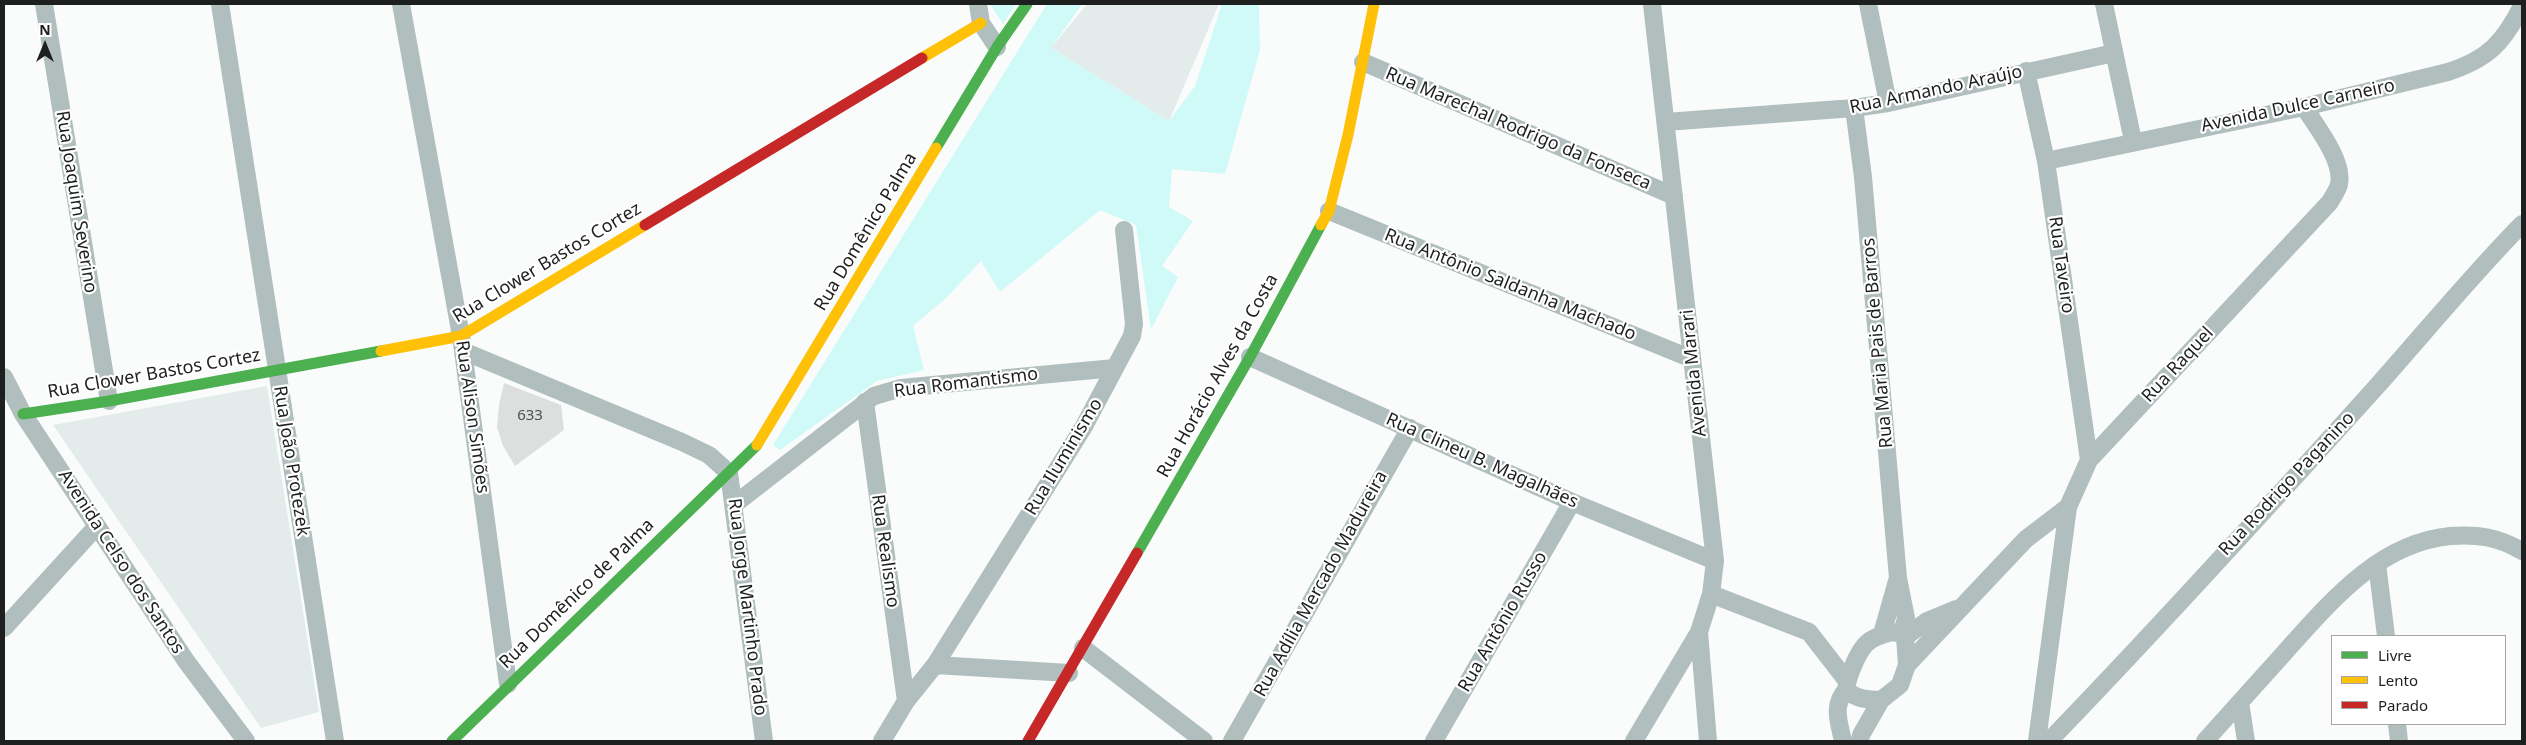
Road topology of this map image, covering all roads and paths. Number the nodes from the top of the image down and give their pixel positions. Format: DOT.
graph roads {
  1 [pos="44,4"];
  2 [pos="220,4"];
  3 [pos="401,4"];
  4 [pos="978,4"];
  5 [pos="1026,4"];
  6 [pos="1374,4"];
  7 [pos="1652,4"];
  8 [pos="1868,4"];
  9 [pos="2104,4"];
  10 [pos="2522,6"];
  11 [pos="981,23"];
  12 [pos="997,47"];
  13 [pos="2114,53"];
  14 [pos="1363,62"];
  15 [pos="2026,71"];
  16 [pos="1888,103"];
  17 [pos="2304,107"];
  18 [pos="1854,108"];
  19 [pos="1666,122"];
  20 [pos="2133,141"];
  21 [pos="2046,161"];
  22 [pos="1674,196"];
  23 [pos="1329,212"];
  24 [pos="2522,224"];
  25 [pos="1124,230"];
  26 [pos="462,344"];
  27 [pos="1250,357"];
  28 [pos="1692,359"];
  29 [pos="1115,368"];
  30 [pos="277,370"];
  31 [pos="4,378"];
  32 [pos="109,401"];
  33 [pos="865,402"];
  34 [pos="23,414"];
  35 [pos="1410,428"];
  36 [pos="2090,460"];
  37 [pos="729,473"];
  38 [pos="1572,502"];
  39 [pos="734,504"];
  40 [pos="2068,507"];
  41 [pos="97,526"];
  42 [pos="2522,551"];
  43 [pos="1715,562"];
  44 [pos="2377,564"];
  45 [pos="1898,578"];
  46 [pos="1711,594"];
  47 [pos="1961,607"];
  48 [pos="4,628"];
  49 [pos="1699,632"];
  50 [pos="1882,634"];
  51 [pos="1903,635"];
  52 [pos="2386,635"];
  53 [pos="1083,648"];
  54 [pos="935,665"];
  55 [pos="1907,665"];
  56 [pos="1069,673"];
  57 [pos="508,684"];
  58 [pos="1847,685"];
  59 [pos="1881,700"];
  60 [pos="906,701"];
  61 [pos="2240,702"];
  62 [pos="2397,725"];
  63 [pos="246,741"];
  64 [pos="335,741"];
  65 [pos="452,741"];
  66 [pos="764,741"];
  67 [pos="882,741"];
  68 [pos="1028,741"];
  69 [pos="1204,741"];
  70 [pos="1232,741"];
  71 [pos="1434,741"];
  72 [pos="1634,741"];
  73 [pos="1708,741"];
  74 [pos="1843,741"];
  75 [pos="1860,741"];
  76 [pos="2037,741"];
  77 [pos="2049,741"];
  78 [pos="2205,741"];
  79 [pos="2246,741"];
  80 [pos="2400,741"];
  1 -- 32 [label="street, Rua Joaquim Severino"];
  2 -- 30 [label="street, Rua João Protezek"];
  3 -- 26 [label="street, Rua Alison Simões"];
  4 -- 11 [label="street"];
  5 -- 12 [label="street, Rua Domênico Palma"];
  6 -- 14 [label="street, Rua Horácio Alves da Costa"];
  7 -- 19 [label="street, Avenida Marari"];
  8 -- 16 [label="street"];
  9 -- 13 [label="street"];
  10 -- 17 [label="street, Avenida Dulce Carneiro"];
  11 -- 12 [label="street"];
  11 -- 26 [label="street, Rua Clower Bastos Cortez"];
  12 -- 37 [label="street, Rua Domênico Palma"];
  13 -- 15 [label="street, Rua Armando Araújo"];
  13 -- 20 [label="street"];
  14 -- 22 [label="street, Rua Marechal Rodrigo da Fonseca"];
  14 -- 23 [label="street, Rua Horácio Alves da Costa"];
  15 -- 16 [label="street, Rua Armando Araújo"];
  15 -- 21 [label="street, Rua Taveiro"];
  16 -- 18 [label="street, Rua Armando Araújo"];
  17 -- 20 [label="street, Avenida Dulce Carneiro"];
  17 -- 36 [label="street, Rua Raquel"];
  18 -- 19 [label="street, Rua Armando Araújo"];
  18 -- 45 [label="street, Rua Maria Pais de Barros"];
  19 -- 22 [label="street, Avenida Marari"];
  20 -- 21 [label="street, Avenida Dulce Carneiro"];
  21 -- 36 [label="street, Rua Taveiro"];
  22 -- 28 [label="street, Avenida Marari"];
  23 -- 27 [label="street, Rua Horácio Alves da Costa"];
  23 -- 28 [label="street, Rua Antônio Saldanha Machado"];
  24 -- 77 [label="street, Rua Rodrigo Paganino"];
  25 -- 29 [label="street, Rua Iluminismo"];
  26 -- 30 [label="street, Rua Clower Bastos Cortez"];
  26 -- 37 [label="street"];
  26 -- 57 [label="street, Rua Alison Simões"];
  27 -- 35 [label="street, Rua Clineu B. Magalhães"];
  27 -- 53 [label="street, Rua Horácio Alves da Costa"];
  28 -- 43 [label="street, Avenida Marari"];
  29 -- 33 [label="street, Rua Romantismo"];
  29 -- 54 [label="street, Rua Iluminismo"];
  30 -- 32 [label="street, Rua Clower Bastos Cortez"];
  30 -- 64 [label="street, Rua João Protezek"];
  31 -- 34 [label="street, Avenida Celso dos Santos"];
  32 -- 34 [label="street, Rua Clower Bastos Cortez"];
  33 -- 39 [label="street, Rua Romantismo"];
  33 -- 60 [label="street, Rua Realismo"];
  34 -- 41 [label="street, Avenida Celso dos Santos"];
  35 -- 38 [label="street, Rua Clineu B. Magalhães"];
  35 -- 70 [label="street, Rua Adília Mercado Madureira"];
  36 -- 40 [label="street, Rua Raquel"];
  37 -- 39 [label="street, Rua Jorge Martinho Prado"];
  37 -- 57 [label="street, Rua Domênico de Palma"];
  38 -- 43 [label="street, Rua Clineu B. Magalhães"];
  38 -- 71 [label="street, Rua Antônio Russo"];
  39 -- 66 [label="street, Rua Jorge Martinho Prado"];
  40 -- 47 [label="street, Rua Raquel"];
  40 -- 76 [label="street"];
  41 -- 48 [label="street"];
  41 -- 63 [label="street, Avenida Celso dos Santos"];
  42 -- 44 [label="street"];
  43 -- 46 [label="street, Avenida Marari"];
  44 -- 52 [label="street"];
  44 -- 61 [label="street"];
  45 -- 50 [label="street, Rua Maria Pais de Barros"];
  45 -- 51 [label="street, Rua Maria Pais de Barros"];
  46 -- 49 [label="street, Avenida Marari"];
  46 -- 58 [label="street"];
  47 -- 51 [label="street, Rua Raquel"];
  47 -- 55 [label="street, Rua Raquel"];
  49 -- 72 [label="street"];
  49 -- 73 [label="street, Avenida Marari"];
  50 -- 51 [label="street"];
  50 -- 58 [label="street"];
  51 -- 55 [label="street"];
  53 -- 56 [label="street, Rua Horácio Alves da Costa"];
  53 -- 69 [label="street"];
  54 -- 56 [label="street"];
  54 -- 60 [label="street, Rua Iluminismo"];
  55 -- 59 [label="street"];
  56 -- 68 [label="street, Rua Horácio Alves da Costa"];
  57 -- 65 [label="street, Rua Domênico de Palma"];
  58 -- 59 [label="street"];
  58 -- 74 [label="street"];
  59 -- 75 [label="street"];
  60 -- 67 [label="street, Rua Iluminismo"];
  61 -- 78 [label="street"];
  61 -- 79 [label="street"];
  62 -- 80 [label="street"];
}
